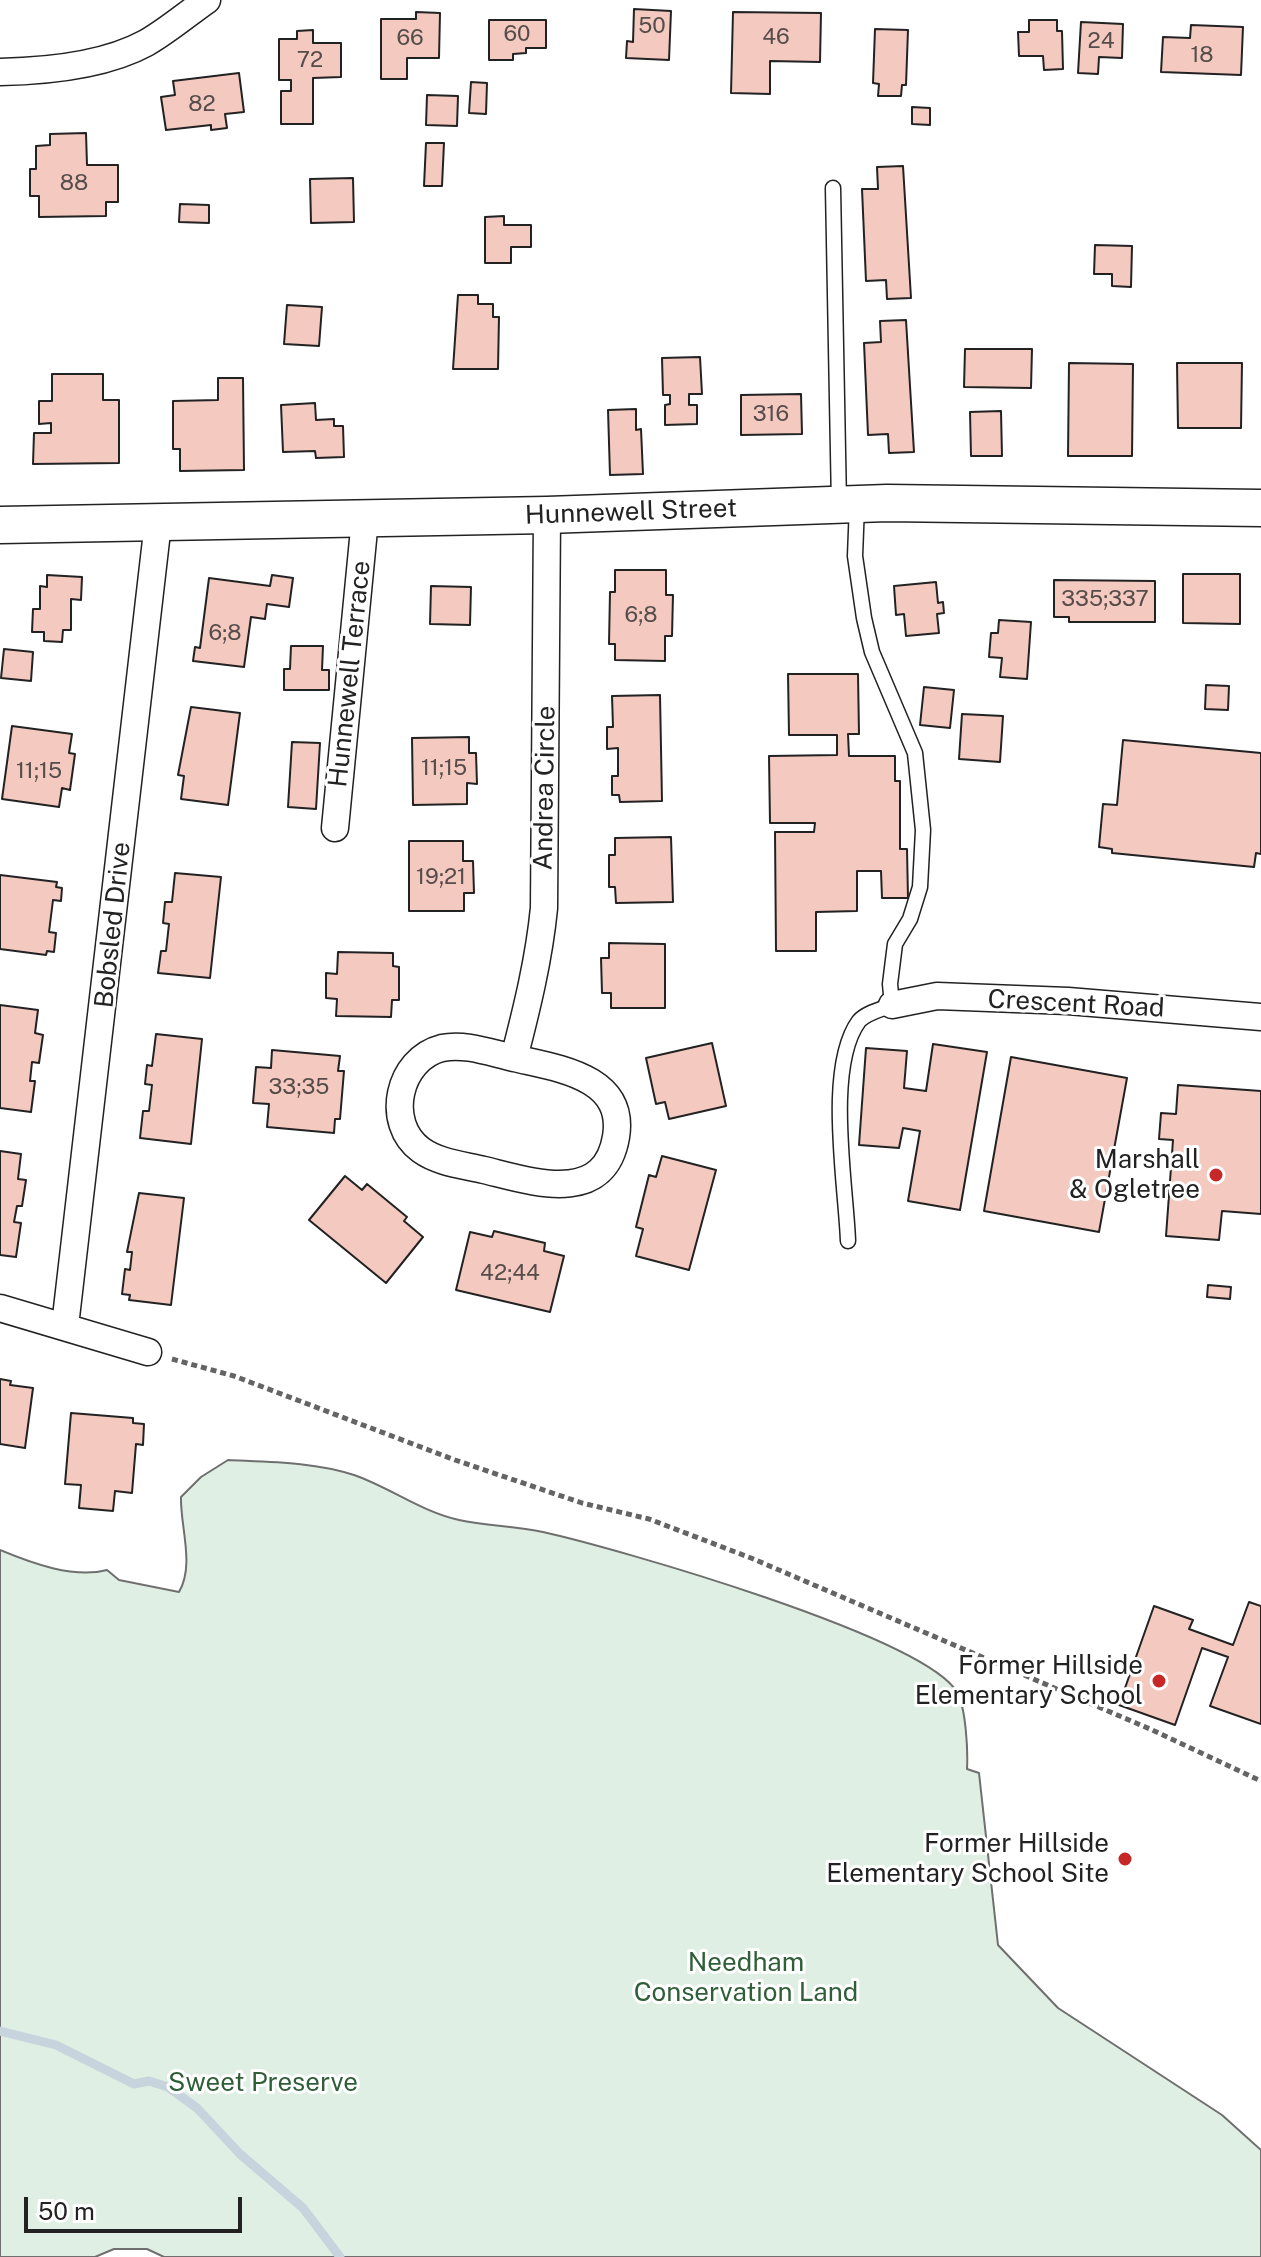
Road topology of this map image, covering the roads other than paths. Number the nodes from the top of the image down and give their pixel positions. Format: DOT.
graph roads {
  1 [pos="207,0"];
  2 [pos="0,72"];
  3 [pos="833,188"];
  4 [pos="848,505"];
  5 [pos="1261,508"];
  6 [pos="547,515"];
  7 [pos="365,519"];
  8 [pos="158,523"];
  9 [pos="0,525"];
  10 [pos="335,828"];
  11 [pos="892,1005"];
  12 [pos="1261,1017"];
  13 [pos="514,1058"];
  14 [pos="848,1241"];
  15 [pos="0,1308"];
  16 [pos="65,1326"];
  17 [pos="148,1352"];
  1 -- 2 [label="street"];
  3 -- 4 [label="lane"];
  4 -- 5 [label="main road, Hunnewell Street"];
  4 -- 6 [label="main road, Hunnewell Street"];
  4 -- 11 [label="lane"];
  6 -- 7 [label="main road, Hunnewell Street"];
  6 -- 13 [label="street, Andrea Circle"];
  7 -- 8 [label="main road, Hunnewell Street"];
  7 -- 10 [label="street, Hunnewell Terrace"];
  8 -- 9 [label="main road, Hunnewell Street"];
  8 -- 16 [label="street, Bobsled Drive"];
  11 -- 12 [label="street, Crescent Road"];
  11 -- 14 [label="lane"];
  13 -- 13 [label="street"];
  15 -- 16 [label="street"];
  16 -- 17 [label="street"];
}
